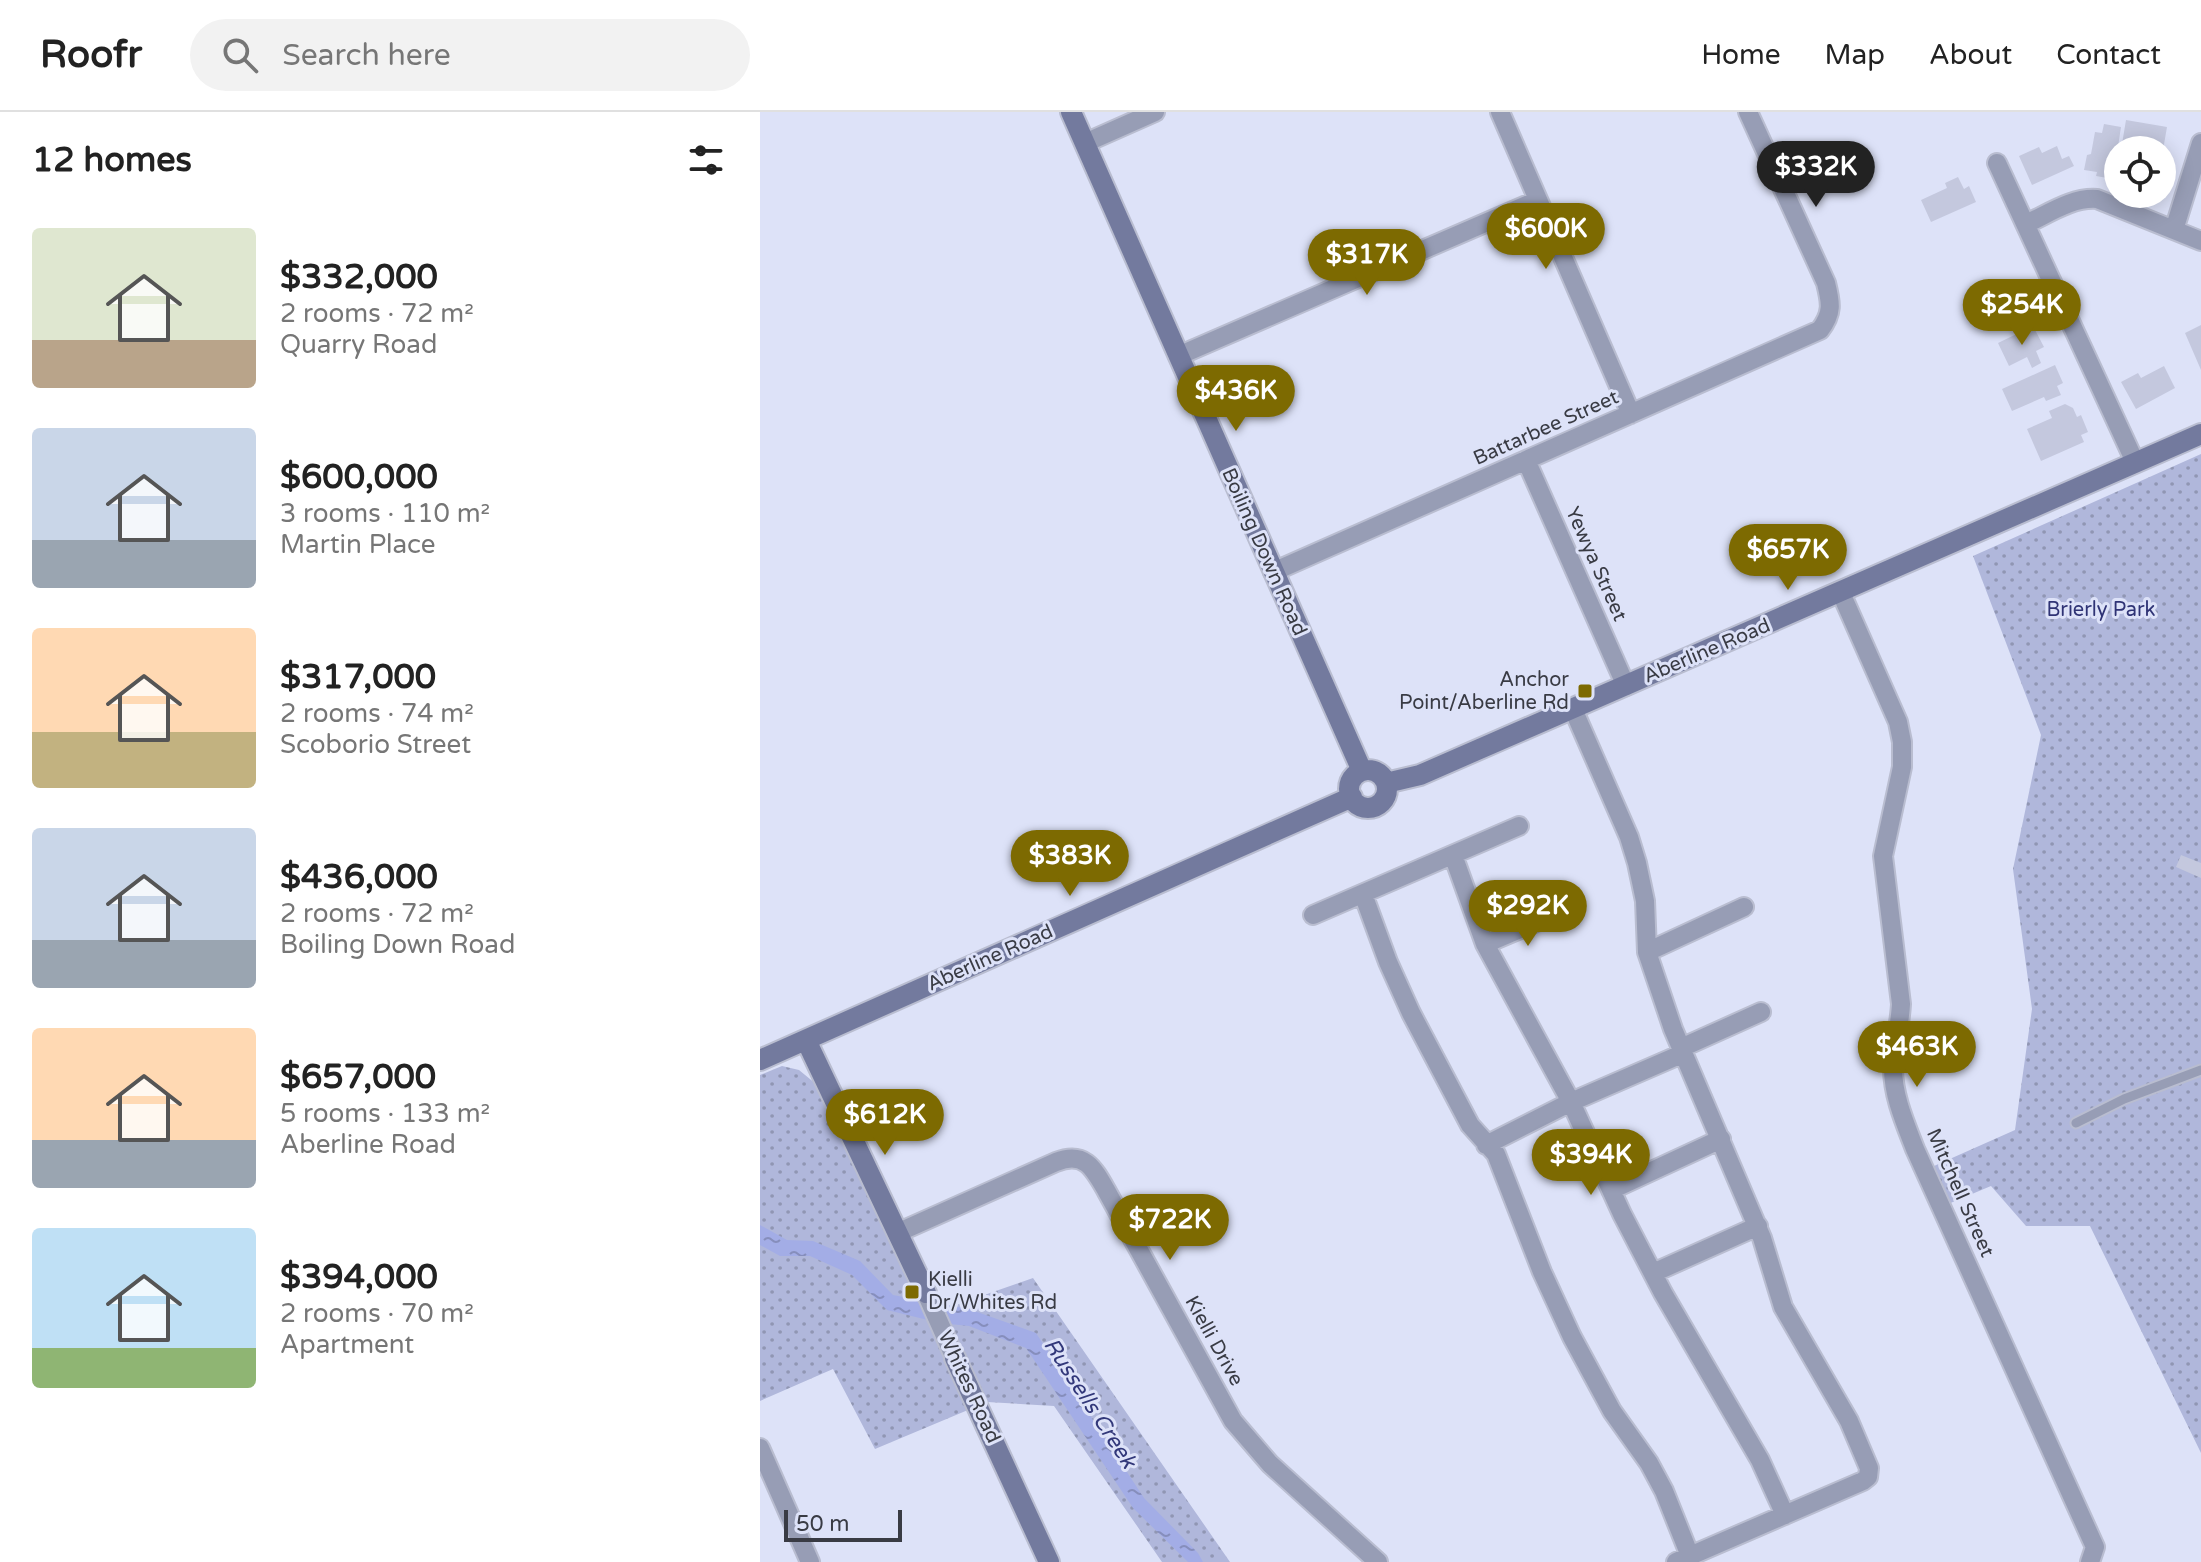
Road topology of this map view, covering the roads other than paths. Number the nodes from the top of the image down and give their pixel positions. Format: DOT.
graph roads {
  1 [pos="1071,112"];
  2 [pos="1155,112"];
  3 [pos="1500,112"];
  4 [pos="1748,112"];
  5 [pos="1085,143"];
  6 [pos="2201,143"];
  7 [pos="1997,163"];
  8 [pos="1538,200"];
  9 [pos="2026,224"];
  10 [pos="2174,230"];
  11 [pos="2201,241"];
  12 [pos="1178,356"];
  13 [pos="1631,414"];
  14 [pos="2201,434"];
  15 [pos="1526,460"];
  16 [pos="2135,462"];
  17 [pos="1273,572"];
  18 [pos="1841,593"];
  19 [pos="1626,686"];
  20 [pos="1573,709"];
  21 [pos="1362,771"];
  22 [pos="1386,783"];
  23 [pos="1352,797"];
  24 [pos="1519,826"];
  25 [pos="1453,855"];
  26 [pos="1363,894"];
  27 [pos="1744,907"];
  28 [pos="1555,914"];
  29 [pos="1313,915"];
  30 [pos="1485,944"];
  31 [pos="1647,952"];
  32 [pos="1761,1012"];
  33 [pos="806,1040"];
  34 [pos="1682,1050"];
  35 [pos="760,1060"];
  36 [pos="2201,1070"];
  37 [pos="1571,1102"];
  38 [pos="2076,1123"];
  39 [pos="1721,1139"];
  40 [pos="1486,1145"];
  41 [pos="1611,1190"];
  42 [pos="1758,1226"];
  43 [pos="897,1233"];
  44 [pos="1653,1273"];
  45 [pos="926,1293"];
  46 [pos="955,1358"];
  47 [pos="760,1448"];
  48 [pos="1785,1515"];
  49 [pos="1683,1559"];
  50 [pos="810,1562"];
  51 [pos="1049,1562"];
  52 [pos="1378,1562"];
  53 [pos="2090,1562"];
  1 -- 5 [label="street, Boiling Down Road"];
  2 -- 5 [label="street"];
  3 -- 8 [label="street"];
  4 -- 13 [label="street, Battarbee Street"];
  5 -- 12 [label="street, Boiling Down Road"];
  6 -- 10 [label="street"];
  7 -- 9 [label="street"];
  8 -- 12 [label="street"];
  8 -- 13 [label="street"];
  9 -- 10 [label="street"];
  9 -- 16 [label="street"];
  10 -- 11 [label="street"];
  12 -- 17 [label="street, Boiling Down Road"];
  13 -- 15 [label="street, Battarbee Street"];
  14 -- 16 [label="street, Aberline Road"];
  15 -- 17 [label="street, Battarbee Street"];
  15 -- 19 [label="street, Yewya Street"];
  16 -- 18 [label="street, Aberline Road"];
  17 -- 21 [label="street, Boiling Down Road"];
  18 -- 19 [label="street, Aberline Road"];
  18 -- 53 [label="street, Mitchell Street"];
  19 -- 20 [label="street, Aberline Road"];
  20 -- 22 [label="street, Aberline Road"];
  20 -- 31 [label="street"];
  21 -- 22 [label="street"];
  21 -- 23 [label="street"];
  22 -- 23 [label="street"];
  23 -- 33 [label="street, Aberline Road"];
  24 -- 25 [label="street"];
  25 -- 26 [label="street"];
  25 -- 30 [label="street"];
  26 -- 29 [label="street"];
  26 -- 40 [label="street"];
  27 -- 31 [label="street"];
  28 -- 30 [label="street"];
  30 -- 37 [label="street"];
  31 -- 34 [label="street"];
  32 -- 34 [label="street"];
  33 -- 35 [label="street, Aberline Road"];
  33 -- 43 [label="street, Whites Road"];
  34 -- 37 [label="street"];
  34 -- 39 [label="street"];
  36 -- 38 [label="lane"];
  37 -- 40 [label="street"];
  37 -- 41 [label="street"];
  39 -- 41 [label="street"];
  39 -- 42 [label="street"];
  40 -- 49 [label="street"];
  41 -- 44 [label="street"];
  42 -- 44 [label="street"];
  42 -- 48 [label="street"];
  43 -- 45 [label="street, Whites Road"];
  43 -- 52 [label="street, Kielli Drive"];
  44 -- 48 [label="street"];
  45 -- 46 [label="street, Whites Road"];
  46 -- 51 [label="street, Whites Road"];
  47 -- 50 [label="street"];
  48 -- 49 [label="street"];
}
